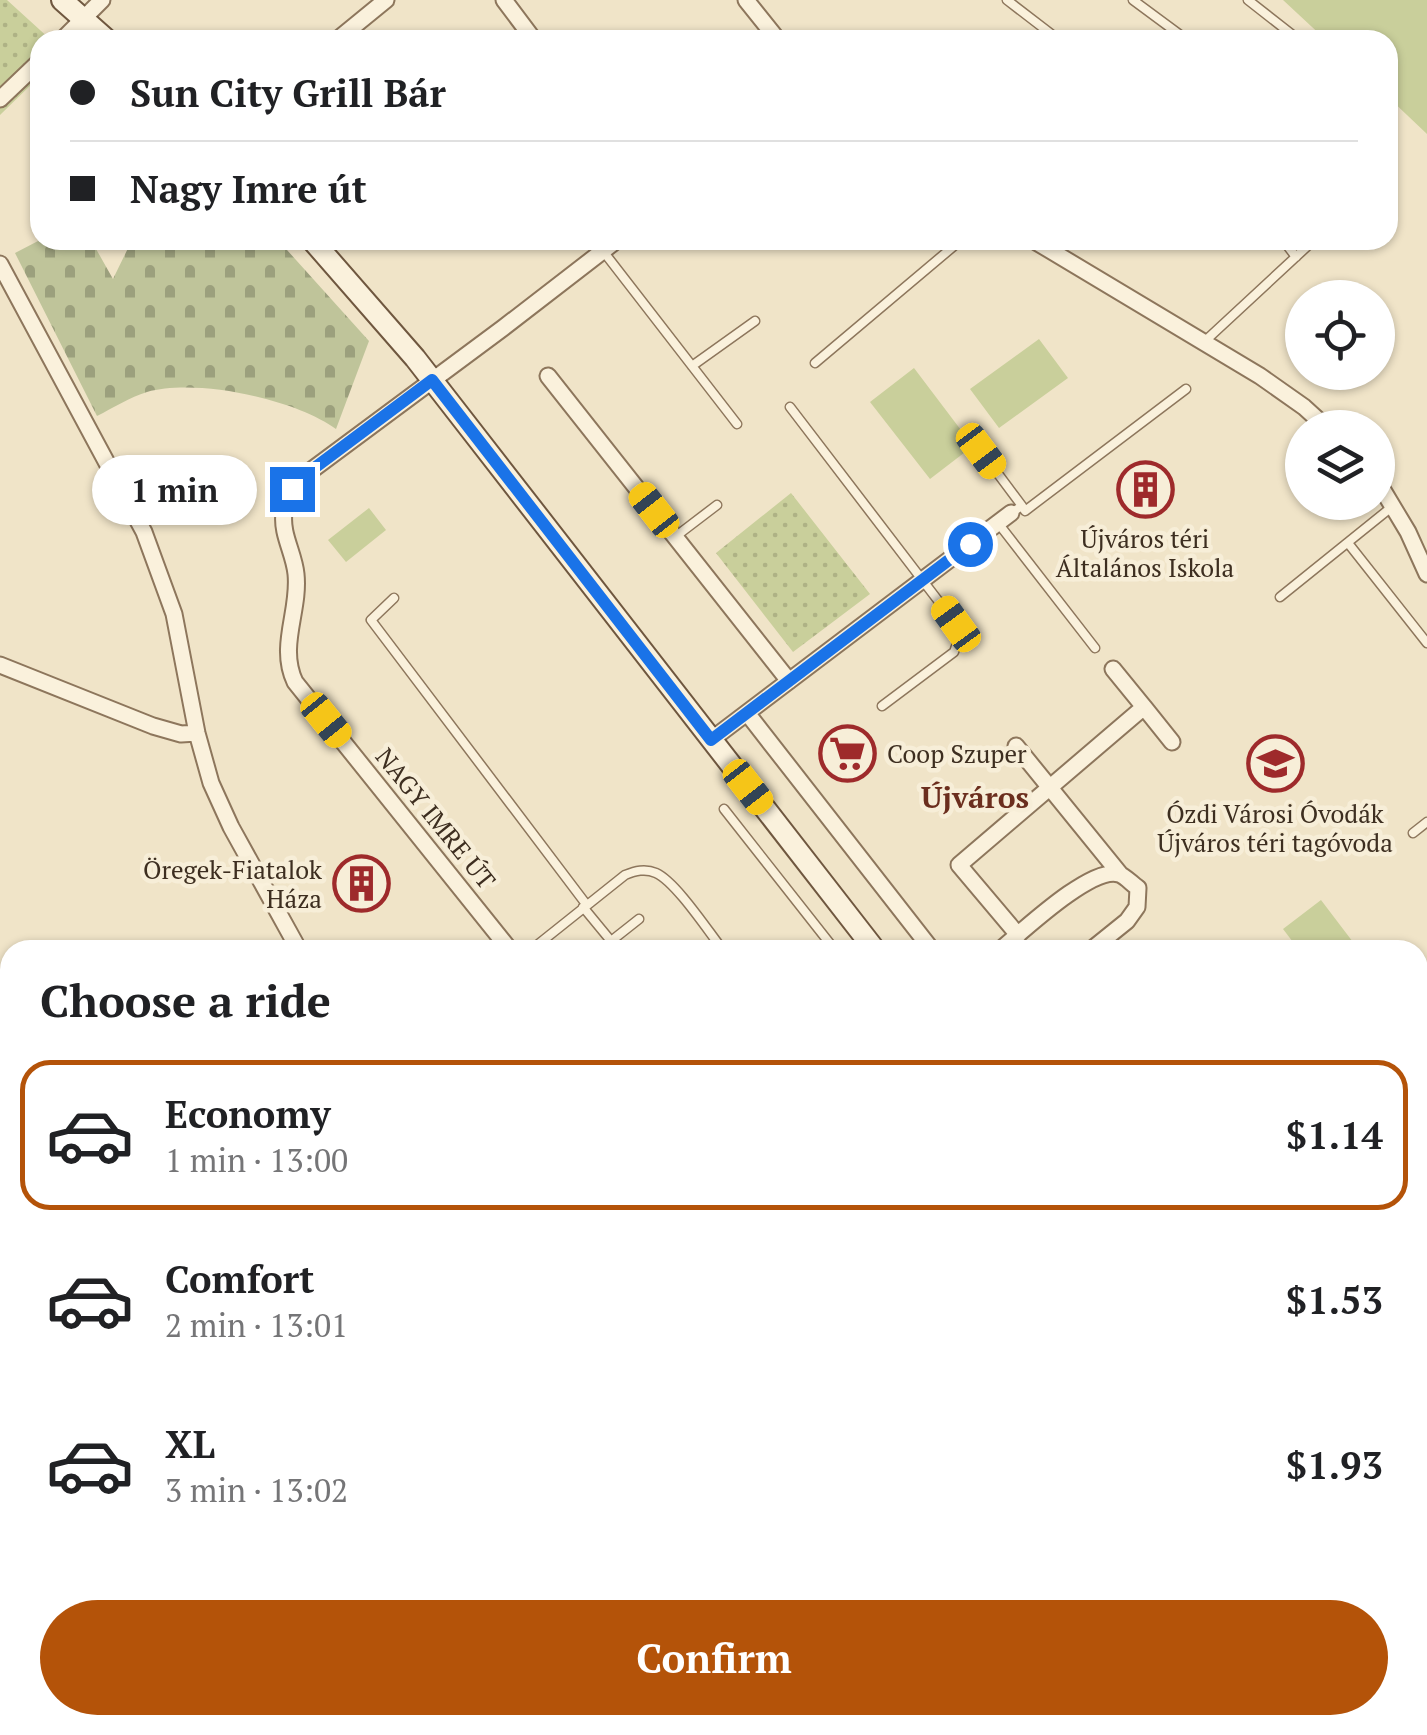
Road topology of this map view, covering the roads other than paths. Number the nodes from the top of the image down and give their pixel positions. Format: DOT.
graph roads {
  1 [pos="62,0"];
  2 [pos="102,0"];
  3 [pos="386,0"];
  4 [pos="504,0"];
  5 [pos="746,0"];
  6 [pos="1007,0"];
  7 [pos="1133,0"];
  8 [pos="1248,0"];
  9 [pos="84,19"];
  10 [pos="72,30"];
  11 [pos="96,30"];
  12 [pos="349,30"];
  13 [pos="526,30"];
  14 [pos="770,30"];
  15 [pos="1046,30"];
  16 [pos="1174,30"];
  17 [pos="1286,30"];
  18 [pos="30,70"];
  19 [pos="0,99"];
  20 [pos="321,250"];
  21 [pos="949,250"];
  22 [pos="1049,250"];
  23 [pos="1291,250"];
  24 [pos="1303,250"];
  25 [pos="602,251"];
  26 [pos="1296,256"];
  27 [pos="0,264"];
  28 [pos="755,321"];
  29 [pos="1204,342"];
  30 [pos="815,363"];
  31 [pos="692,366"];
  32 [pos="548,376"];
  33 [pos="432,380"];
  34 [pos="1186,389"];
  35 [pos="790,407"];
  36 [pos="1305,410"];
  37 [pos="737,424"];
  38 [pos="981,451"];
  39 [pos="717,505"];
  40 [pos="1395,508"];
  41 [pos="1010,514"];
  42 [pos="1377,520"];
  43 [pos="675,537"];
  44 [pos="1348,543"];
  45 [pos="1427,574"];
  46 [pos="924,580"];
  47 [pos="394,598"];
  48 [pos="1280,598"];
  49 [pos="1427,643"];
  50 [pos="1095,648"];
  51 [pos="0,665"];
  52 [pos="1113,669"];
  53 [pos="789,681"];
  54 [pos="882,706"];
  55 [pos="1144,707"];
  56 [pos="747,712"];
  57 [pos="197,733"];
  58 [pos="711,740"];
  59 [pos="1172,742"];
  60 [pos="1016,746"];
  61 [pos="1050,787"];
  62 [pos="724,810"];
  63 [pos="1427,822"];
  64 [pos="1413,833"];
  65 [pos="1120,874"];
  66 [pos="584,905"];
  67 [pos="639,918"];
  68 [pos="1018,936"];
  69 [pos="293,940"];
  70 [pos="502,940"];
  71 [pos="543,940"];
  72 [pos="610,940"];
  73 [pos="612,940"];
  74 [pos="715,940"];
  75 [pos="826,940"];
  76 [pos="867,940"];
  77 [pos="924,940"];
  78 [pos="1013,940"];
  79 [pos="1103,940"];
  1 -- 9 [label="main road"];
  2 -- 9 [label="street"];
  3 -- 12 [label="street"];
  4 -- 13 [label="street"];
  5 -- 14 [label="street"];
  6 -- 15 [label="lane"];
  7 -- 16 [label="lane"];
  8 -- 17 [label="lane"];
  9 -- 10 [label="street"];
  9 -- 11 [label="main road"];
  18 -- 19 [label="street"];
  20 -- 33 [label="main road"];
  21 -- 30 [label="lane"];
  22 -- 29 [label="street"];
  23 -- 26 [label="lane"];
  24 -- 26 [label="lane"];
  25 -- 31 [label="lane"];
  25 -- 33 [label="street, NAGY IMRE ÚT"];
  26 -- 29 [label="lane"];
  27 -- 57 [label="street"];
  28 -- 31 [label="lane"];
  29 -- 36 [label="street"];
  31 -- 37 [label="lane"];
  32 -- 43 [label="street"];
  33 -- 58 [label="main road"];
  33 -- 70 [label="street, NAGY IMRE ÚT"];
  34 -- 41 [label="lane"];
  35 -- 46 [label="lane"];
  38 -- 41 [label="lane"];
  39 -- 43 [label="lane"];
  40 -- 45 [label="street"];
  41 -- 46 [label="street"];
  41 -- 50 [label="lane"];
  42 -- 44 [label="lane"];
  43 -- 53 [label="street"];
  44 -- 48 [label="lane"];
  44 -- 49 [label="lane"];
  46 -- 53 [label="street"];
  46 -- 54 [label="lane"];
  47 -- 66 [label="lane"];
  51 -- 57 [label="street"];
  52 -- 55 [label="street"];
  53 -- 56 [label="street"];
  55 -- 59 [label="street"];
  55 -- 61 [label="street"];
  56 -- 58 [label="street"];
  56 -- 77 [label="street"];
  57 -- 69 [label="street"];
  58 -- 76 [label="main road"];
  60 -- 61 [label="street"];
  61 -- 65 [label="street"];
  61 -- 68 [label="street"];
  62 -- 75 [label="lane"];
  63 -- 64 [label="lane"];
  65 -- 68 [label="street"];
  65 -- 79 [label="street"];
  66 -- 71 [label="lane"];
  66 -- 72 [label="lane"];
  66 -- 74 [label="lane"];
  67 -- 73 [label="lane"];
  68 -- 78 [label="street"];
}
